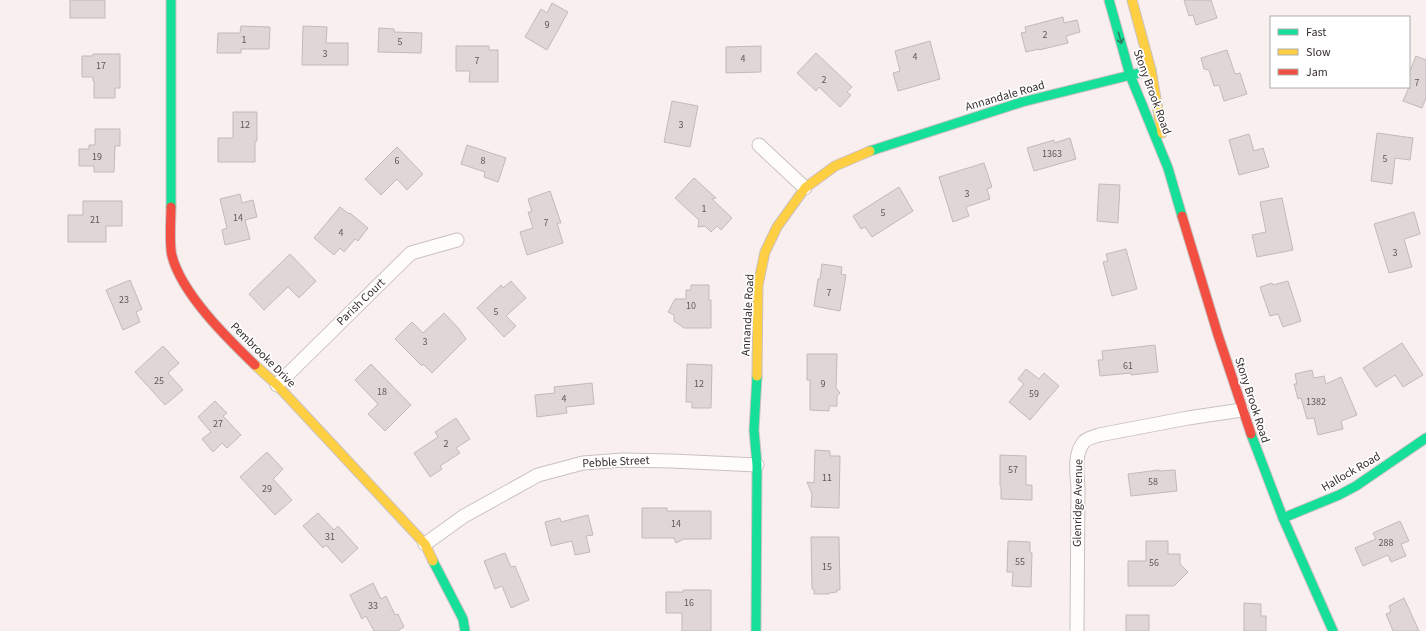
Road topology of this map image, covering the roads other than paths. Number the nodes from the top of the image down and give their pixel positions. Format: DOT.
graph roads {
  1 [pos="172,0"];
  2 [pos="1109,0"];
  3 [pos="1132,0"];
  4 [pos="1151,70"];
  5 [pos="1130,75"];
  6 [pos="759,145"];
  7 [pos="1168,168"];
  8 [pos="804,188"];
  9 [pos="457,240"];
  10 [pos="277,385"];
  11 [pos="1242,410"];
  12 [pos="1426,438"];
  13 [pos="757,466"];
  14 [pos="1282,518"];
  15 [pos="425,544"];
  16 [pos="465,631"];
  17 [pos="756,631"];
  18 [pos="1076,631"];
  19 [pos="1333,631"];
  1 -- 10 [label="street, Pembrooke Drive"];
  2 -- 5 [label="street, Stony Brook Road, one-way"];
  3 -- 4 [label="street, Stony Brook Road"];
  4 -- 5 [label="street, Annandale Road"];
  4 -- 7 [label="street, Stony Brook Road"];
  5 -- 7 [label="street, Stony Brook Road"];
  5 -- 8 [label="street, Annandale Road"];
  6 -- 8 [label="street"];
  7 -- 11 [label="street, Stony Brook Road"];
  8 -- 13 [label="street, Annandale Road"];
  9 -- 10 [label="street, Parish Court"];
  10 -- 15 [label="street, Pembrooke Drive"];
  11 -- 14 [label="street, Stony Brook Road"];
  11 -- 18 [label="street, Glenridge Avenue"];
  12 -- 14 [label="street, Hallock Road"];
  13 -- 15 [label="street, Pebble Street"];
  13 -- 17 [label="street, Annandale Road"];
  14 -- 19 [label="street, Stony Brook Road"];
  15 -- 16 [label="street, Pembrooke Drive"];
}
